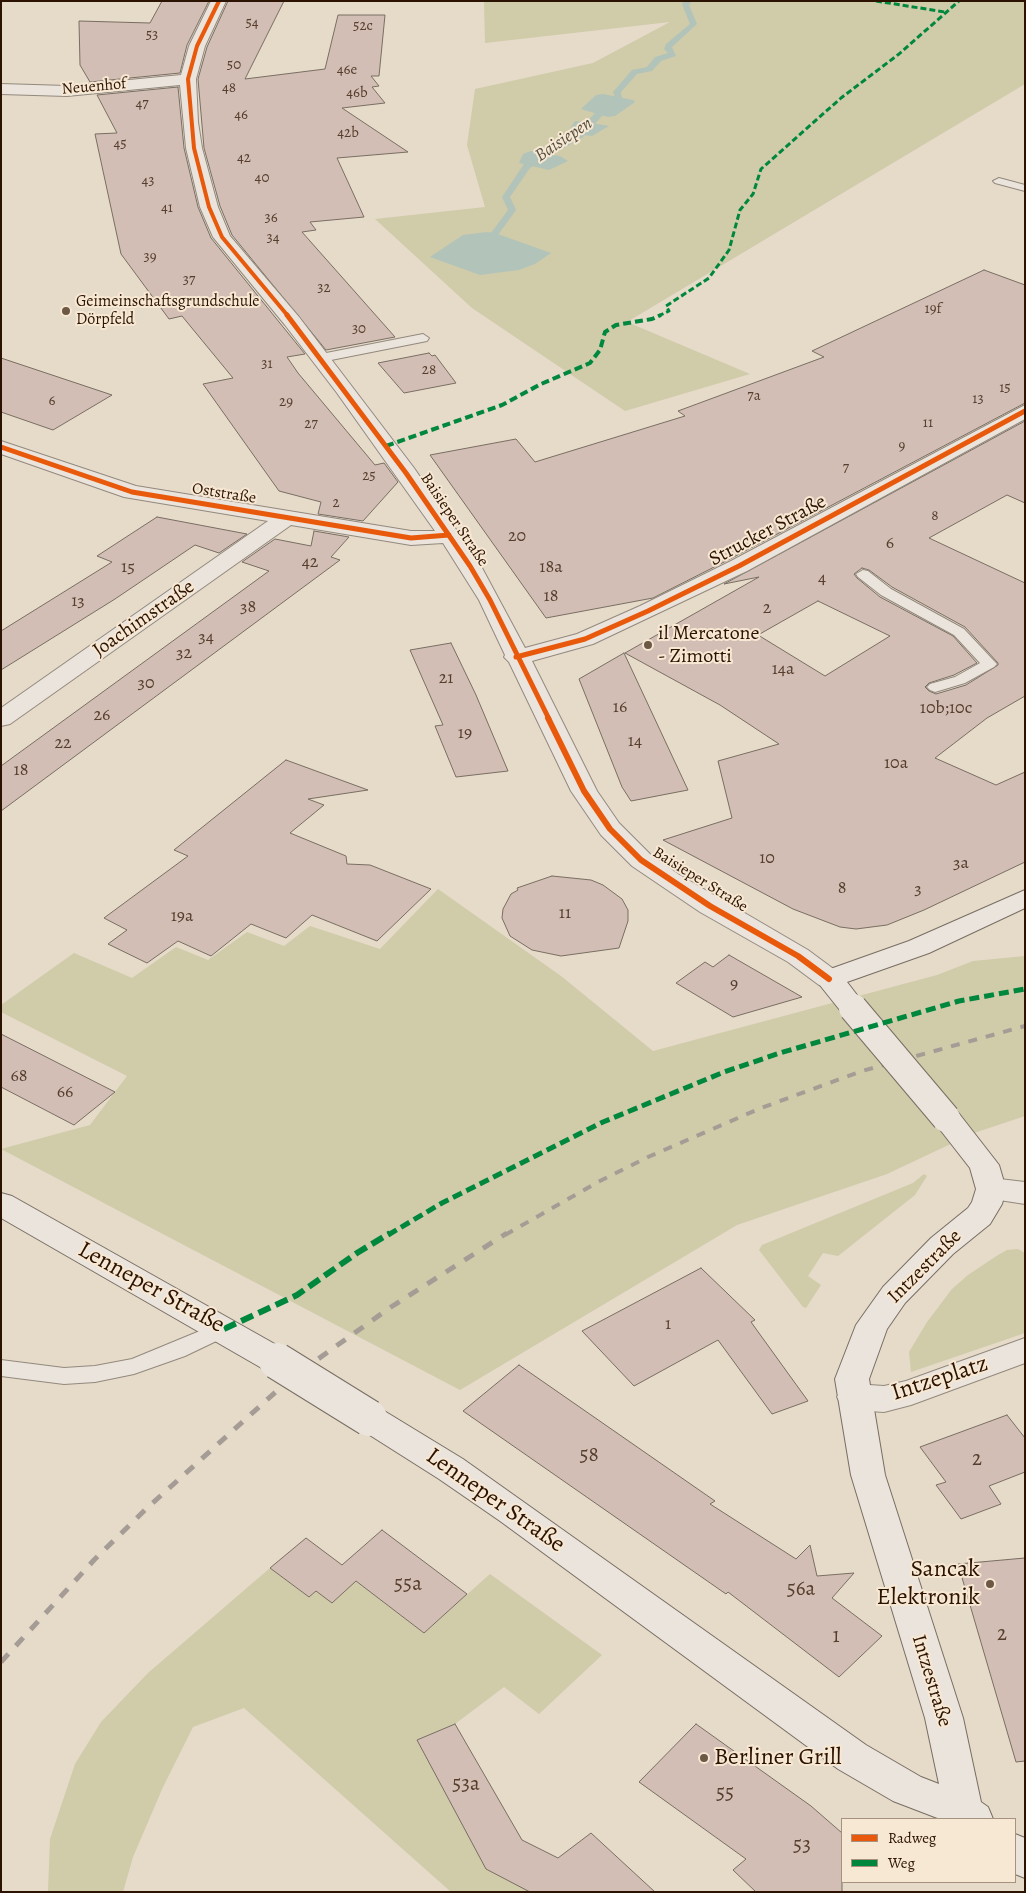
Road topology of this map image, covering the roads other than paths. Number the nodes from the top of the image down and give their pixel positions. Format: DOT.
graph roads {
  1 [pos="219,1"];
  2 [pos="188,79"];
  3 [pos="1,89"];
  4 [pos="999,180"];
  5 [pos="1025,188"];
  6 [pos="423,338"];
  7 [pos="321,358"];
  8 [pos="1025,411"];
  9 [pos="1,447"];
  10 [pos="286,518"];
  11 [pos="449,535"];
  12 [pos="863,574"];
  13 [pos="516,657"];
  14 [pos="935,687"];
  15 [pos="1,719"];
  16 [pos="1025,898"];
  17 [pos="828,979"];
  18 [pos="991,1189"];
  19 [pos="1025,1193"];
  20 [pos="1,1204"];
  21 [pos="224,1329"];
  22 [pos="1025,1350"];
  23 [pos="1,1368"];
  24 [pos="854,1397"];
  25 [pos="969,1815"];
  1 -- 2 [label="street, Baisieper Straße"];
  2 -- 3 [label="street, Neuenhof"];
  2 -- 7 [label="street, Baisieper Straße"];
  4 -- 5 [label="lane"];
  6 -- 7 [label="lane"];
  7 -- 11 [label="street, Baisieper Straße"];
  8 -- 13 [label="street, Strucker Straße"];
  9 -- 10 [label="street, Oststraße"];
  10 -- 11 [label="street, Oststraße"];
  10 -- 15 [label="street, Joachimstraße"];
  11 -- 13 [label="street, Baisieper Straße"];
  12 -- 14 [label="lane"];
  13 -- 17 [label="street, Baisieper Straße"];
  16 -- 17 [label="street"];
  17 -- 18 [label="street, bridge"];
  18 -- 19 [label="street"];
  18 -- 24 [label="street, Intzestraße"];
  20 -- 21 [label="street, Lenneper Straße"];
  21 -- 23 [label="lane"];
  21 -- 25 [label="street, Lenneper Straße, bridge"];
  22 -- 24 [label="street, Intzeplatz"];
  24 -- 25 [label="street, Intzestraße"];
}
